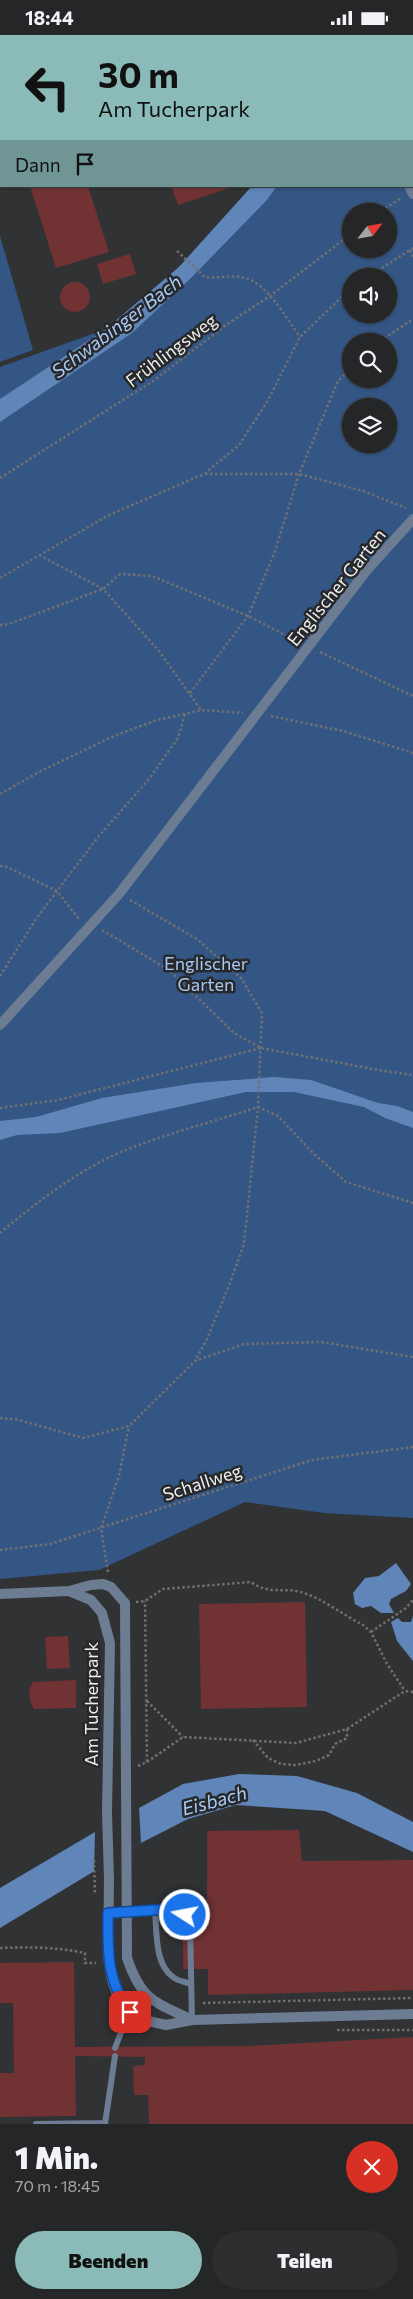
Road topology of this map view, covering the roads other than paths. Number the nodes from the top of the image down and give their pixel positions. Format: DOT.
graph roads {
  1 [pos="413,519"];
  2 [pos="0,1025"];
  3 [pos="69,1591"];
  4 [pos="0,1594"];
  5 [pos="155,1910"];
  6 [pos="127,1912"];
  7 [pos="108,1913"];
  8 [pos="191,1984"];
  9 [pos="144,1993"];
  10 [pos="130,2012"];
  11 [pos="413,2015"];
  12 [pos="192,2021"];
  13 [pos="115,2048"];
  14 [pos="116,2057"];
  15 [pos="105,2123"];
  16 [pos="36,2124"];
  1 -- 2 [label="street, Englischer Garten"];
  3 -- 4 [label="street"];
  3 -- 6 [label="street, Am Tucherpark"];
  3 -- 7 [label="street, Am Tucherpark"];
  5 -- 6 [label="lane"];
  5 -- 8 [label="lane"];
  5 -- 8 [label="lane"];
  6 -- 7 [label="lane"];
  6 -- 9 [label="street, Am Tucherpark"];
  7 -- 10 [label="street, Am Tucherpark"];
  8 -- 12 [label="lane"];
  9 -- 10 [label="lane"];
  9 -- 12 [label="street, Am Tucherpark"];
  10 -- 12 [label="street, Am Tucherpark"];
  10 -- 13 [label="lane"];
  11 -- 12 [label="street, Am Tucherpark"];
  14 -- 15 [label="lane"];
  15 -- 16 [label="lane"];
}
